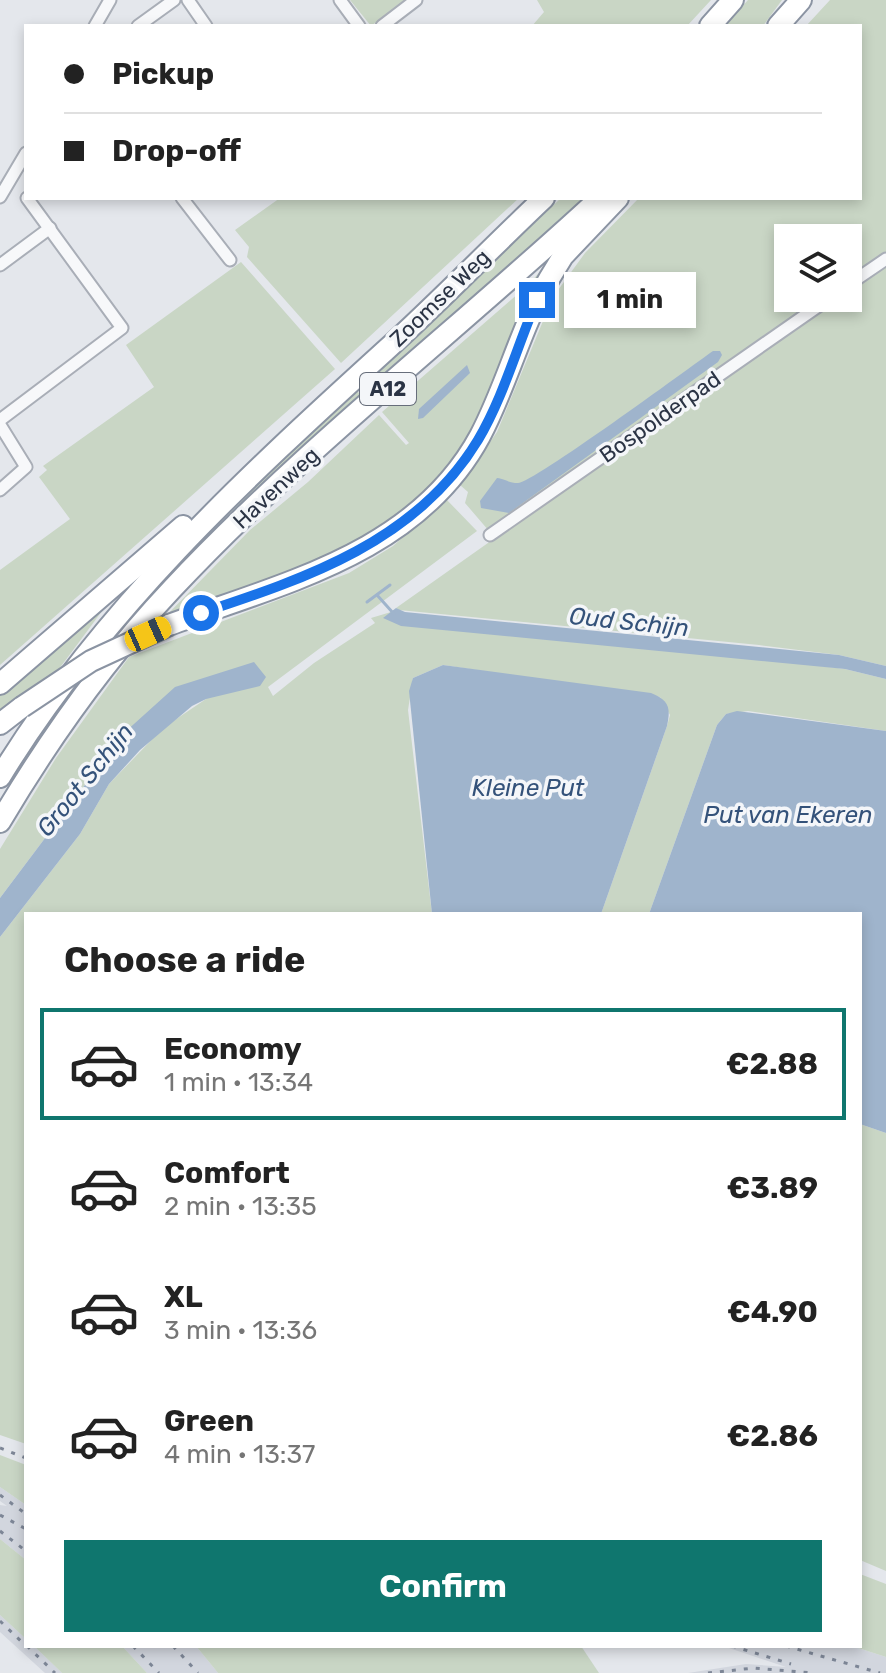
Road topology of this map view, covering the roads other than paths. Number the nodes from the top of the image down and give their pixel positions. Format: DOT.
graph roads {
  1 [pos="110,0"];
  2 [pos="174,0"];
  3 [pos="188,0"];
  4 [pos="340,0"];
  5 [pos="416,0"];
  6 [pos="733,0"];
  7 [pos="801,0"];
  8 [pos="96,24"];
  9 [pos="141,24"];
  10 [pos="205,24"];
  11 [pos="358,24"];
  12 [pos="385,24"];
  13 [pos="712,24"];
  14 [pos="780,24"];
  15 [pos="24,158"];
  16 [pos="11,178"];
  17 [pos="1,194"];
  18 [pos="24,195"];
  19 [pos="28,200"];
  20 [pos="184,200"];
  21 [pos="542,200"];
  22 [pos="598,200"];
  23 [pos="616,200"];
  24 [pos="50,228"];
  25 [pos="886,259"];
  26 [pos="230,260"];
  27 [pos="0,265"];
  28 [pos="862,275"];
  29 [pos="810,312"];
  30 [pos="0,422"];
  31 [pos="299,428"];
  32 [pos="0,490"];
  33 [pos="490,535"];
  34 [pos="0,684"];
  35 [pos="0,724"];
  36 [pos="0,777"];
  37 [pos="0,822"];
  1 -- 8 [label="street"];
  2 -- 9 [label="street"];
  3 -- 10 [label="street"];
  4 -- 11 [label="street"];
  5 -- 12 [label="street"];
  6 -- 13 [label="highway"];
  7 -- 14 [label="highway"];
  15 -- 16 [label="street"];
  16 -- 17 [label="street"];
  16 -- 18 [label="street"];
  19 -- 24 [label="street"];
  20 -- 26 [label="street"];
  21 -- 31 [label="highway, Zoomse Weg / A12"];
  22 -- 37 [label="highway, Havenweg / A12"];
  23 -- 35 [label="highway, bridge"];
  24 -- 27 [label="street"];
  24 -- 30 [label="street"];
  25 -- 28 [label="street"];
  29 -- 33 [label="street, Bospolderpad"];
  30 -- 32 [label="street"];
  31 -- 34 [label="highway"];
  31 -- 36 [label="highway, Havenweg / A12"];
}
